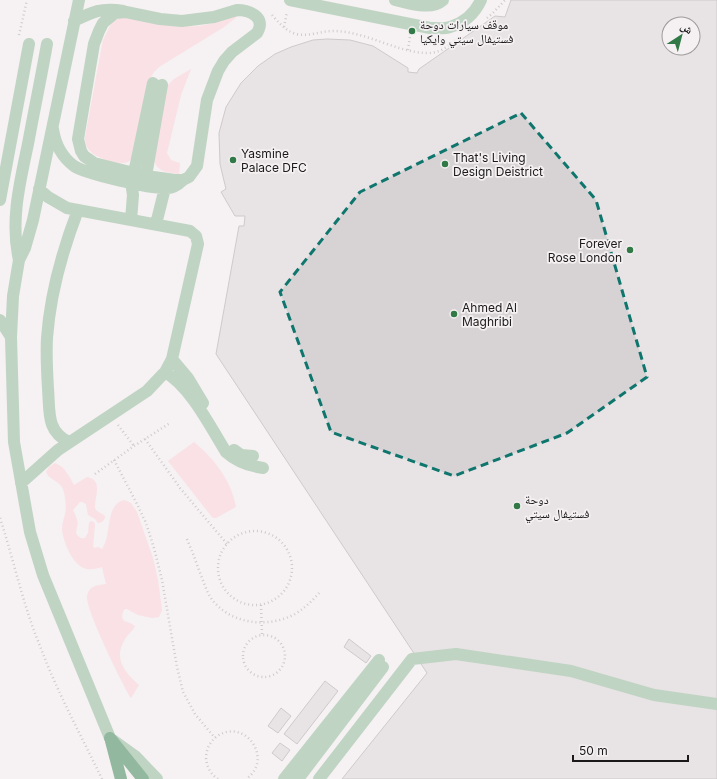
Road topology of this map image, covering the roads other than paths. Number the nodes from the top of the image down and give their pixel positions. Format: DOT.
graph roads {
  1 [pos="79,0"];
  2 [pos="290,0"];
  3 [pos="395,0"];
  4 [pos="443,0"];
  5 [pos="481,0"];
  6 [pos="126,12"];
  7 [pos="74,21"];
  8 [pos="29,44"];
  9 [pos="48,44"];
  10 [pos="158,84"];
  11 [pos="53,126"];
  12 [pos="135,176"];
  13 [pos="183,180"];
  14 [pos="165,188"];
  15 [pos="39,189"];
  16 [pos="0,200"];
  17 [pos="78,210"];
  18 [pos="131,220"];
  19 [pos="156,224"];
  20 [pos="19,260"];
  21 [pos="0,320"];
  22 [pos="11,337"];
  23 [pos="172,359"];
  24 [pos="165,372"];
  25 [pos="69,442"];
  26 [pos="253,456"];
  27 [pos="263,468"];
  28 [pos="21,483"];
  29 [pos="717,704"];
  30 [pos="110,738"];
  31 [pos="120,779"];
  32 [pos="143,779"];
  33 [pos="157,779"];
  34 [pos="284,779"];
  35 [pos="298,779"];
  36 [pos="319,779"];
  1 -- 7 [label="lane"];
  2 -- 5 [label="lane"];
  3 -- 4 [label="lane"];
  6 -- 7 [label="lane"];
  6 -- 12 [label="lane"];
  6 -- 13 [label="lane"];
  7 -- 11 [label="lane"];
  8 -- 16 [label="lane"];
  9 -- 20 [label="lane"];
  10 -- 12 [label="lane"];
  11 -- 12 [label="lane"];
  11 -- 15 [label="lane"];
  12 -- 13 [label="lane"];
  12 -- 14 [label="lane"];
  12 -- 18 [label="lane"];
  13 -- 14 [label="lane"];
  14 -- 19 [label="lane"];
  15 -- 17 [label="lane"];
  15 -- 20 [label="lane"];
  17 -- 18 [label="lane"];
  17 -- 25 [label="lane"];
  18 -- 19 [label="lane"];
  19 -- 23 [label="lane"];
  20 -- 22 [label="lane"];
  21 -- 22 [label="lane"];
  22 -- 28 [label="lane"];
  23 -- 24 [label="lane"];
  23 -- 26 [label="lane"];
  24 -- 25 [label="lane"];
  24 -- 27 [label="lane"];
  25 -- 28 [label="lane"];
  28 -- 30 [label="lane"];
  29 -- 36 [label="lane"];
  30 -- 31 [label="main road"];
  30 -- 32 [label="main road"];
  30 -- 33 [label="lane"];
  34 -- 35 [label="lane"];
}
